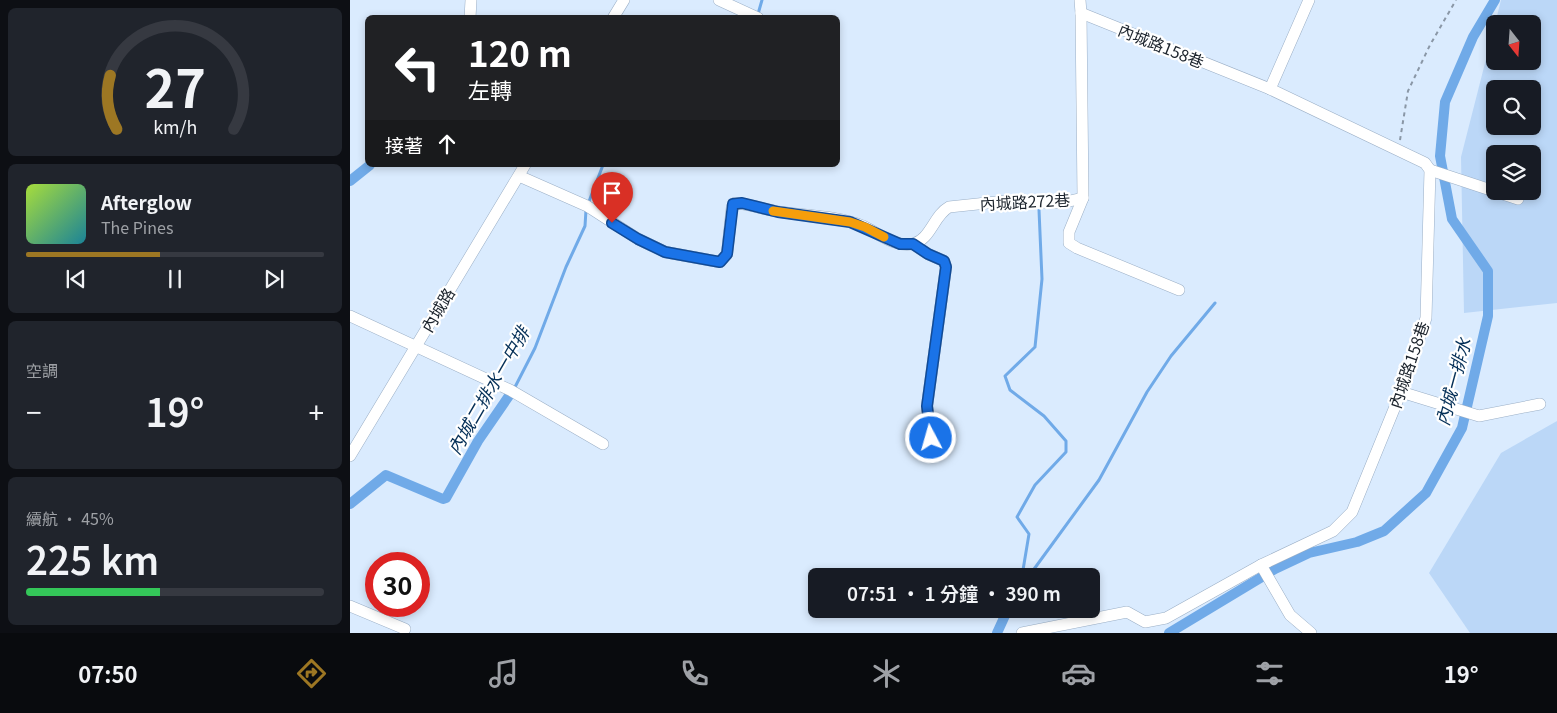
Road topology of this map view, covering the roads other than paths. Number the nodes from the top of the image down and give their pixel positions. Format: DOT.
graph roads {
  1 [pos="472,0"];
  2 [pos="624,0"];
  3 [pos="719,0"];
  4 [pos="1080,0"];
  5 [pos="1310,0"];
  6 [pos="1081,13"];
  7 [pos="470,15"];
  8 [pos="615,15"];
  9 [pos="752,15"];
  10 [pos="1270,89"];
  11 [pos="524,167"];
  12 [pos="1434,171"];
  13 [pos="519,176"];
  14 [pos="1486,189"];
  15 [pos="1083,198"];
  16 [pos="913,244"];
  17 [pos="1179,290"];
  18 [pos="350,316"];
  19 [pos="416,347"];
  20 [pos="1401,392"];
  21 [pos="1540,404"];
  22 [pos="931,438"];
  23 [pos="603,444"];
  24 [pos="350,456"];
  25 [pos="1263,567"];
  26 [pos="350,606"];
  27 [pos="405,629"];
  28 [pos="1022,633"];
  29 [pos="1312,633"];
  1 -- 7 [label="street"];
  2 -- 8 [label="street"];
  3 -- 9 [label="street"];
  4 -- 6 [label="street"];
  5 -- 10 [label="street"];
  6 -- 10 [label="street, 內城路158巷"];
  6 -- 15 [label="street"];
  10 -- 12 [label="street, 內城路158巷"];
  11 -- 13 [label="street, 內城路"];
  12 -- 14 [label="street"];
  12 -- 20 [label="street, 內城路158巷"];
  13 -- 16 [label="street"];
  13 -- 19 [label="street, 內城路"];
  15 -- 16 [label="street, 內城路272巷"];
  15 -- 17 [label="street"];
  16 -- 22 [label="street"];
  18 -- 19 [label="street"];
  19 -- 23 [label="street"];
  19 -- 24 [label="street, 內城路"];
  20 -- 21 [label="street"];
  20 -- 25 [label="street, 內城路158巷"];
  25 -- 28 [label="street, 內城路158巷"];
  25 -- 29 [label="street"];
  26 -- 27 [label="street"];
}
